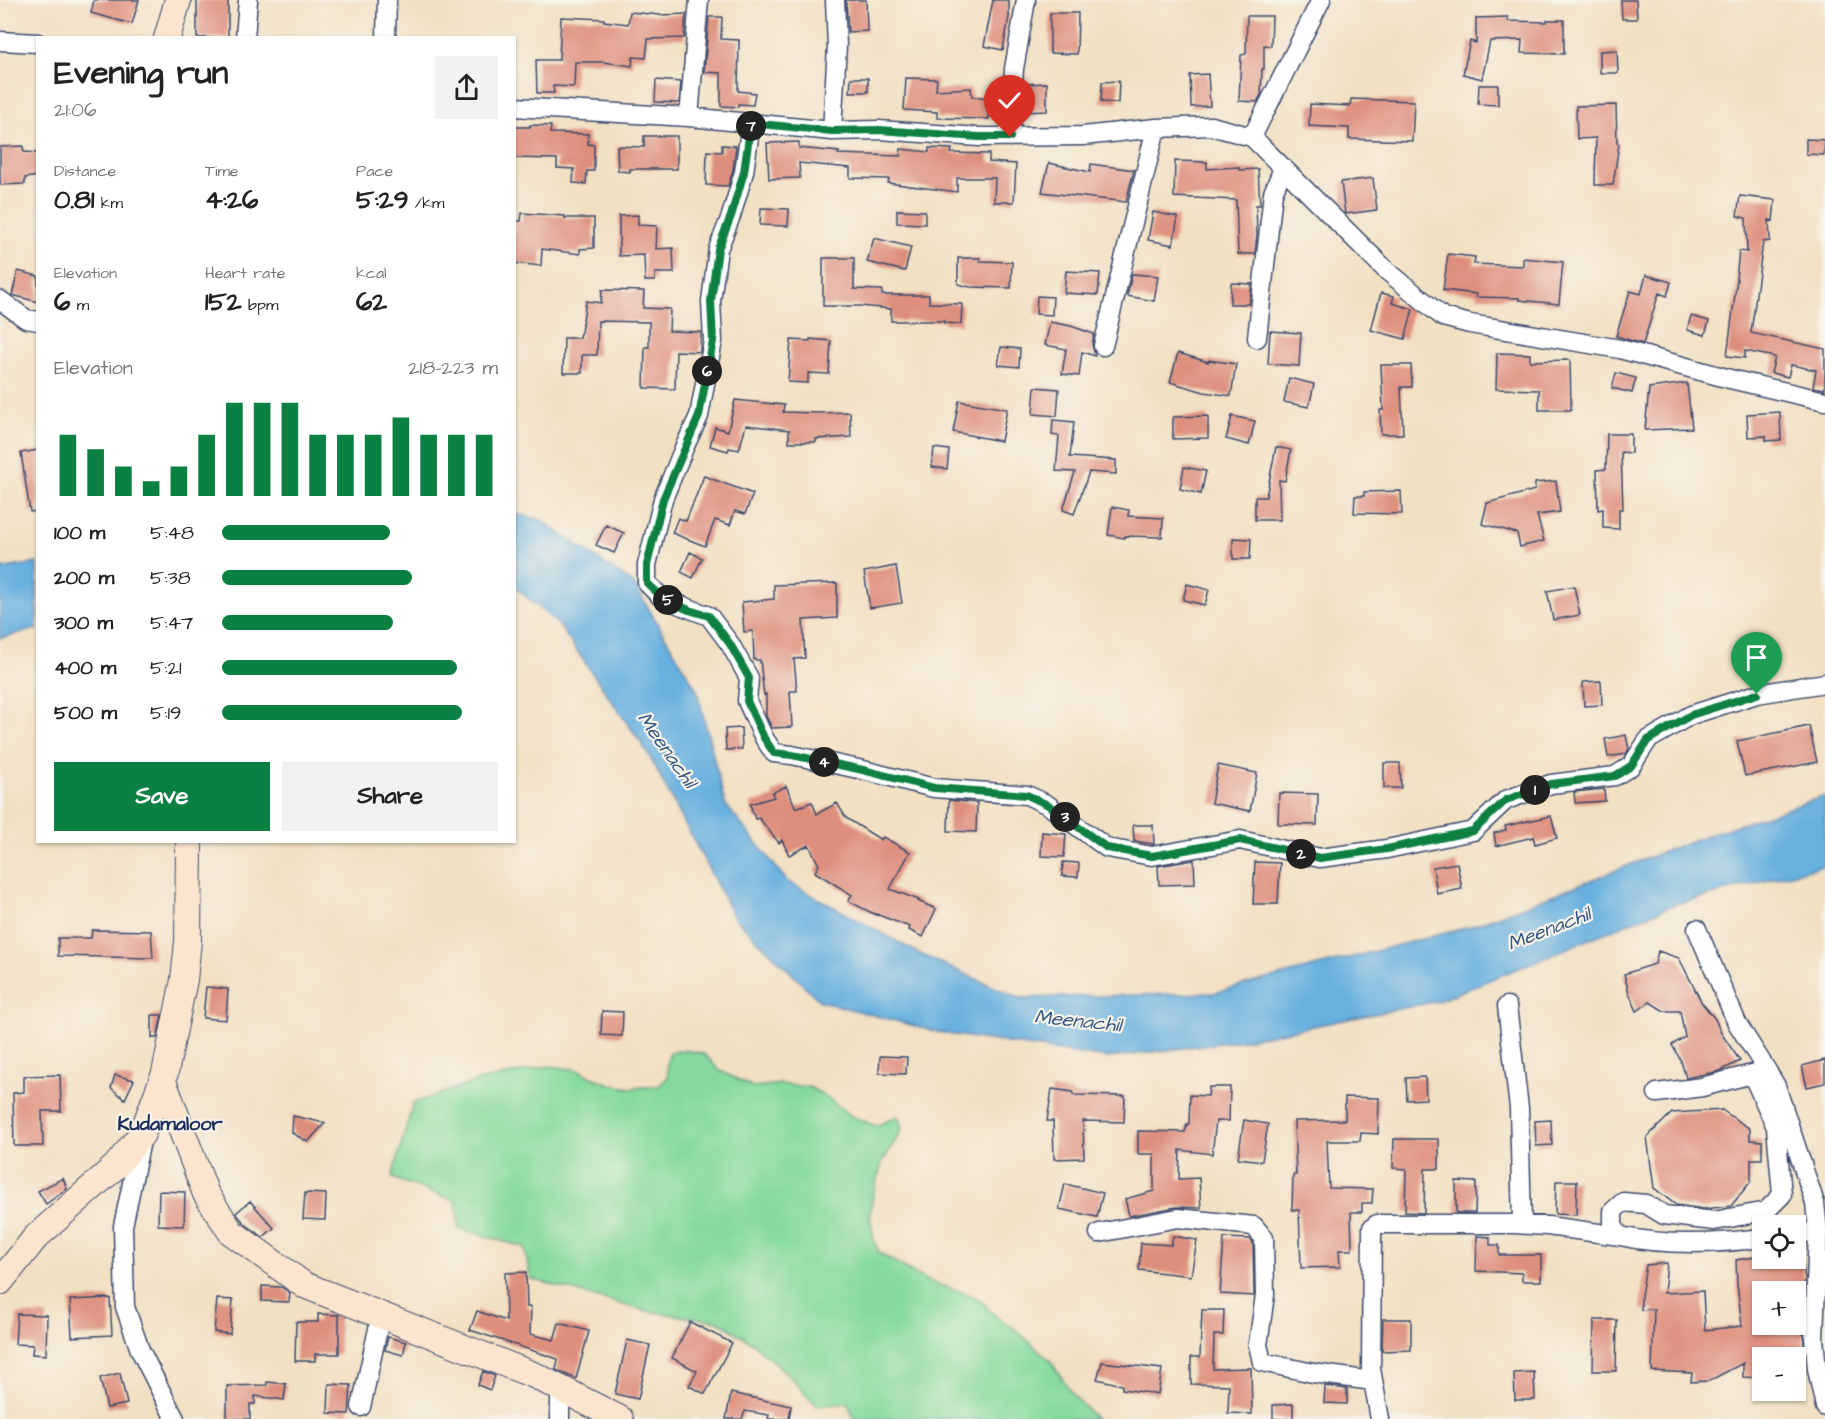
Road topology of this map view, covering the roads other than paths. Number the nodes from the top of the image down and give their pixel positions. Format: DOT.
graph roads {
  1 [pos="178,0"];
  2 [pos="248,0"];
  3 [pos="387,0"];
  4 [pos="699,0"];
  5 [pos="836,0"];
  6 [pos="1026,0"];
  7 [pos="1321,0"];
  8 [pos="168,36"];
  9 [pos="245,36"];
  10 [pos="386,36"];
  11 [pos="0,41"];
  12 [pos="36,43"];
  13 [pos="516,107"];
  14 [pos="689,117"];
  15 [pos="751,123"];
  16 [pos="1156,128"];
  17 [pos="832,131"];
  18 [pos="1010,137"];
  19 [pos="1252,137"];
  20 [pos="1283,168"];
  21 [pos="0,300"];
  22 [pos="36,321"];
  23 [pos="1257,338"];
  24 [pos="1103,346"];
  25 [pos="1825,401"];
  26 [pos="1825,683"];
  27 [pos="189,843"];
  28 [pos="1696,929"];
  29 [pos="1507,1006"];
  30 [pos="1759,1071"];
  31 [pos="163,1081"];
  32 [pos="1657,1094"];
  33 [pos="142,1134"];
  34 [pos="1522,1224"];
  35 [pos="1818,1231"];
  36 [pos="1099,1233"];
  37 [pos="1806,1233"];
  38 [pos="1620,1236"];
  39 [pos="1752,1239"];
  40 [pos="0,1282"];
  41 [pos="381,1315"];
  42 [pos="1820,1336"];
  43 [pos="1821,1368"];
  44 [pos="1373,1381"];
  45 [pos="560,1388"];
  46 [pos="361,1407"];
  47 [pos="1825,1407"];
  48 [pos="175,1419"];
  49 [pos="560,1419"];
  50 [pos="620,1419"];
  51 [pos="1380,1419"];
  1 -- 8 [label="main road"];
  2 -- 9 [label="street"];
  3 -- 10 [label="street"];
  4 -- 14 [label="street"];
  5 -- 17 [label="street"];
  6 -- 18 [label="street"];
  7 -- 19 [label="street"];
  11 -- 12 [label="street"];
  13 -- 14 [label="street"];
  14 -- 15 [label="street"];
  15 -- 17 [label="street"];
  15 -- 26 [label="street"];
  16 -- 18 [label="street"];
  16 -- 19 [label="street"];
  16 -- 24 [label="street"];
  17 -- 18 [label="street"];
  19 -- 20 [label="street"];
  20 -- 23 [label="street"];
  20 -- 25 [label="street"];
  21 -- 22 [label="street"];
  27 -- 31 [label="main road"];
  28 -- 30 [label="street"];
  29 -- 34 [label="street"];
  30 -- 32 [label="street"];
  30 -- 35 [label="street"];
  30 -- 38 [label="street"];
  31 -- 33 [label="main road"];
  31 -- 41 [label="main road"];
  33 -- 40 [label="main road"];
  33 -- 48 [label="street"];
  34 -- 38 [label="street"];
  34 -- 44 [label="street"];
  35 -- 37 [label="street"];
  35 -- 42 [label="street"];
  36 -- 44 [label="street"];
  38 -- 39 [label="street"];
  41 -- 45 [label="main road"];
  41 -- 46 [label="street"];
  42 -- 43 [label="street"];
  43 -- 47 [label="street"];
  44 -- 51 [label="street"];
  45 -- 49 [label="street"];
  45 -- 50 [label="main road"];
}
